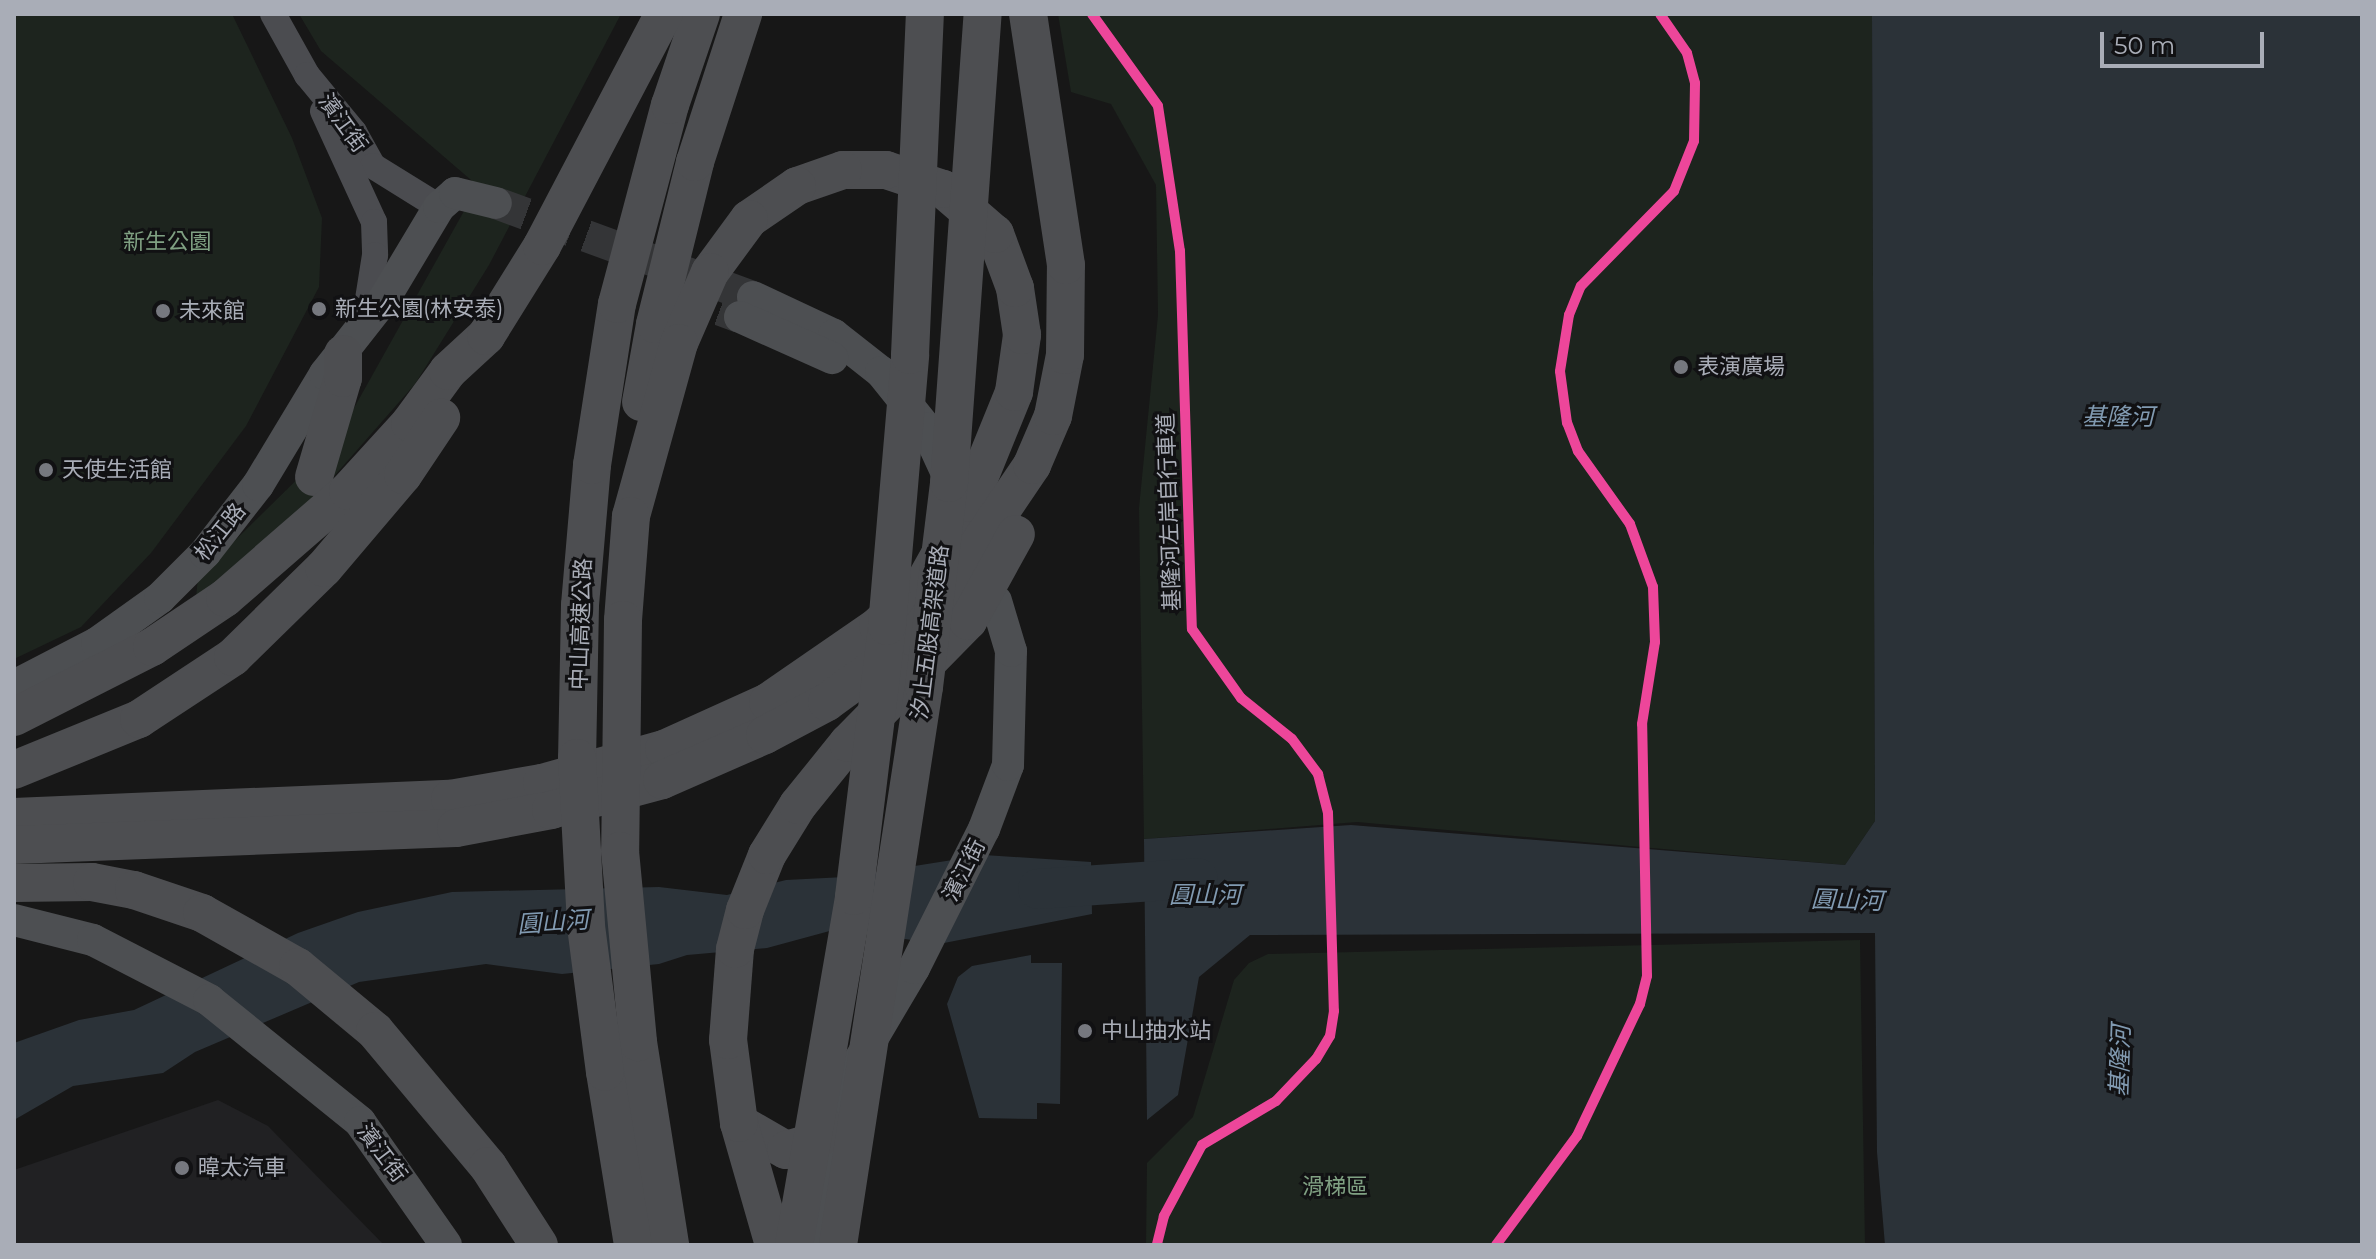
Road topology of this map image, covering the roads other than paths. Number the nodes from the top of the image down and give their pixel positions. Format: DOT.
graph roads {
  1 [pos="273,14"];
  2 [pos="664,14"];
  3 [pos="701,14"];
  4 [pos="743,14"];
  5 [pos="925,14"];
  6 [pos="983,14"];
  7 [pos="1028,14"];
  8 [pos="307,75"];
  9 [pos="439,207"];
  10 [pos="492,213"];
  11 [pos="747,307"];
  12 [pos="365,318"];
  13 [pos="486,336"];
  14 [pos="343,354"];
  15 [pos="1032,465"];
  16 [pos="314,477"];
  17 [pos="945,495"];
  18 [pos="631,516"];
  19 [pos="989,613"];
  20 [pos="222,622"];
  21 [pos="14,686"];
  22 [pos="14,717"];
  23 [pos="14,741"];
  24 [pos="14,770"];
  25 [pos="14,817"];
  26 [pos="14,845"];
  27 [pos="14,883"];
  28 [pos="14,920"];
  29 [pos="871,1046"];
  30 [pos="739,1123"];
  31 [pos="829,1129"];
  32 [pos="446,1245"];
  33 [pos="539,1245"];
  34 [pos="633,1245"];
  35 [pos="670,1245"];
  36 [pos="775,1245"];
  37 [pos="794,1245"];
  38 [pos="808,1245"];
  39 [pos="838,1245"];
  1 -- 8 [label="street, 濱江街"];
  2 -- 13 [label="highway"];
  3 -- 34 [label="highway, 中山高速公路, bridge"];
  4 -- 18 [label="highway, 中山高速公路"];
  5 -- 37 [label="highway, 汐止五股高架道路, bridge"];
  6 -- 39 [label="highway, 汐止五股高架道路, bridge"];
  7 -- 15 [label="highway"];
  8 -- 9 [label="street, 濱江街"];
  8 -- 12 [label="street, 松江路"];
  9 -- 10 [label="main road"];
  9 -- 12 [label="main road, 松江路"];
  11 -- 17 [label="main road"];
  12 -- 14 [label="main road, 松江路"];
  13 -- 22 [label="highway"];
  13 -- 24 [label="highway"];
  14 -- 16 [label="highway"];
  14 -- 21 [label="main road, 松江路"];
  15 -- 26 [label="highway"];
  15 -- 30 [label="highway"];
  18 -- 25 [label="highway"];
  18 -- 35 [label="highway, 中山高速公路, bridge"];
  19 -- 29 [label="main road, 濱江街"];
  20 -- 23 [label="highway"];
  27 -- 33 [label="highway"];
  28 -- 32 [label="main road, 濱江街"];
  29 -- 31 [label="main road, 濱江街"];
  29 -- 38 [label="main road, 濱江街"];
  30 -- 31 [label="highway"];
  30 -- 36 [label="highway"];
  31 -- 36 [label="main road, 濱江街"];
}
